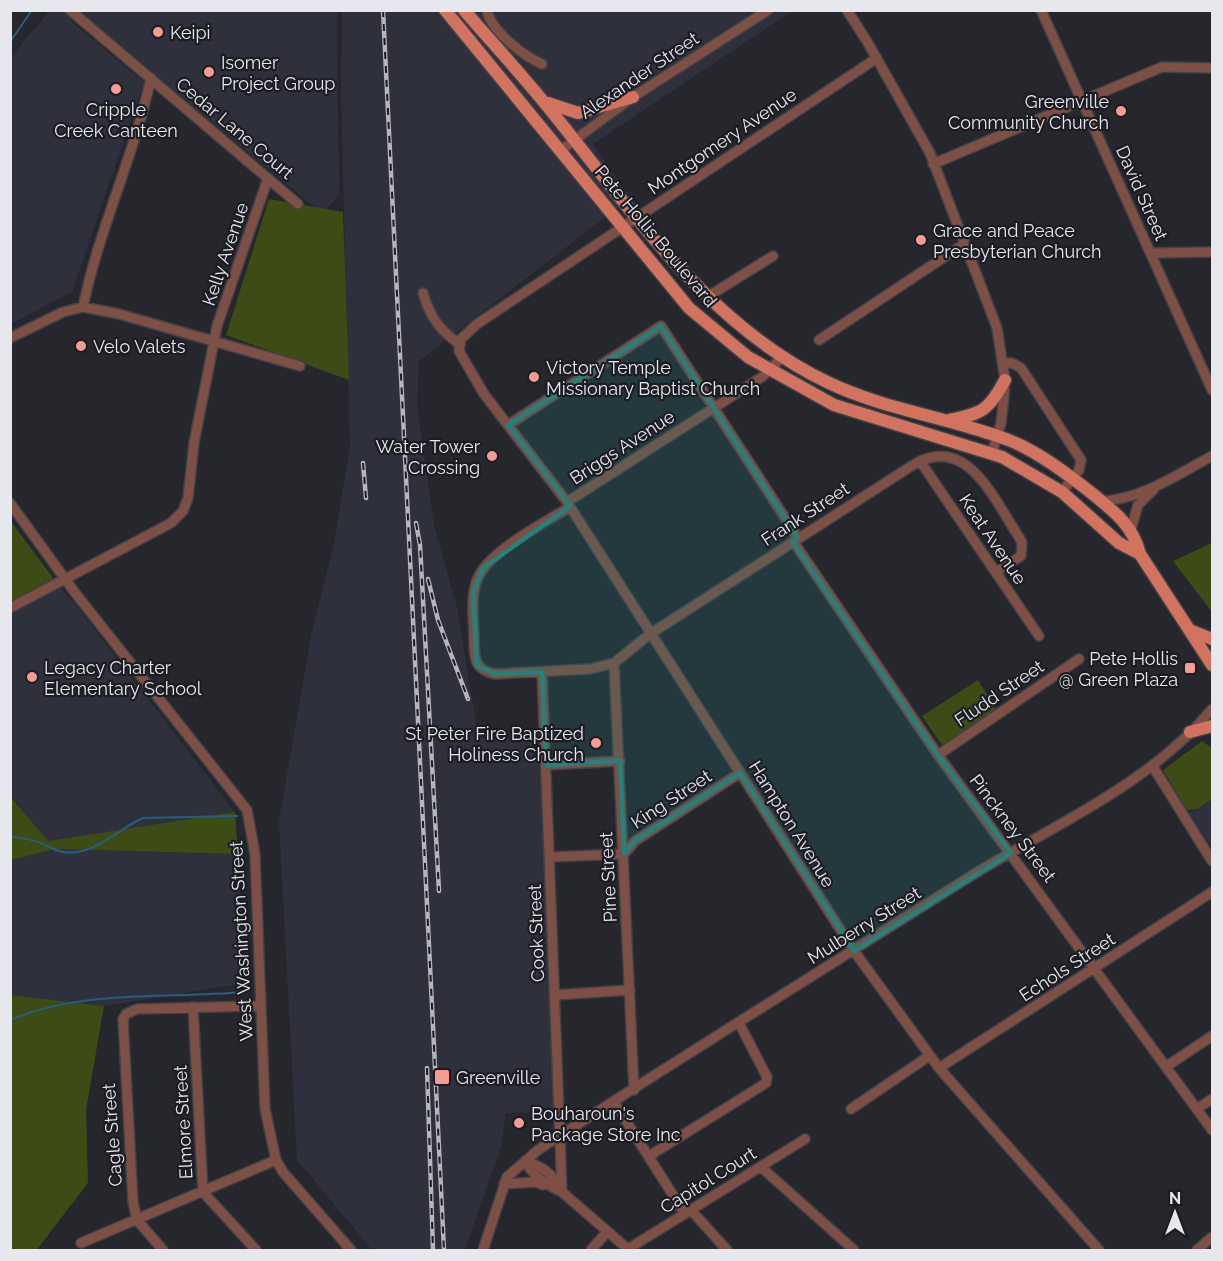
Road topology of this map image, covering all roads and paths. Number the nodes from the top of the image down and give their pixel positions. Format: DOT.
graph roads {
  1 [pos="70,10"];
  2 [pos="445,10"];
  3 [pos="464,10"];
  4 [pos="487,10"];
  5 [pos="768,10"];
  6 [pos="847,10"];
  7 [pos="1041,10"];
  8 [pos="877,58"];
  9 [pos="542,64"];
  10 [pos="1212,68"];
  11 [pos="151,78"];
  12 [pos="633,97"];
  13 [pos="540,98"];
  14 [pos="1082,102"];
  15 [pos="574,140"];
  16 [pos="561,150"];
  17 [pos="933,164"];
  18 [pos="268,178"];
  19 [pos="298,204"];
  20 [pos="637,217"];
  21 [pos="622,227"];
  22 [pos="964,244"];
  23 [pos="1212,252"];
  24 [pos="1150,253"];
  25 [pos="773,256"];
  26 [pos="423,293"];
  27 [pos="707,297"];
  28 [pos="84,307"];
  29 [pos="10,338"];
  30 [pos="214,340"];
  31 [pos="819,340"];
  32 [pos="459,344"];
  33 [pos="782,357"];
  34 [pos="1003,363"];
  35 [pos="300,366"];
  36 [pos="770,370"];
  37 [pos="1005,380"];
  38 [pos="1212,390"];
  39 [pos="713,408"];
  40 [pos="947,420"];
  41 [pos="508,425"];
  42 [pos="998,436"];
  43 [pos="992,453"];
  44 [pos="1212,456"];
  45 [pos="920,461"];
  46 [pos="1073,479"];
  47 [pos="1158,485"];
  48 [pos="1062,492"];
  49 [pos="1101,501"];
  50 [pos="10,503"];
  51 [pos="569,504"];
  52 [pos="1131,529"];
  53 [pos="796,540"];
  54 [pos="1140,554"];
  55 [pos="996,572"];
  56 [pos="66,579"];
  57 [pos="10,608"];
  58 [pos="1192,631"];
  59 [pos="650,634"];
  60 [pos="1039,636"];
  61 [pos="1212,639"];
  62 [pos="1079,659"];
  63 [pos="614,663"];
  64 [pos="1212,665"];
  65 [pos="542,672"];
  66 [pos="1212,710"];
  67 [pos="1212,726"];
  68 [pos="1190,732"];
  69 [pos="938,755"];
  70 [pos="620,761"];
  71 [pos="546,765"];
  72 [pos="1152,765"];
  73 [pos="740,773"];
  74 [pos="1011,853"];
  75 [pos="624,854"];
  76 [pos="550,857"];
  77 [pos="1212,861"];
  78 [pos="1212,892"];
  79 [pos="854,951"];
  80 [pos="1096,968"];
  81 [pos="630,990"];
  82 [pos="555,996"];
  83 [pos="261,1005"];
  84 [pos="193,1007"];
  85 [pos="738,1023"];
  86 [pos="1212,1036"];
  87 [pos="929,1056"];
  88 [pos="1167,1066"];
  89 [pos="939,1068"];
  90 [pos="634,1090"];
  91 [pos="1212,1099"];
  92 [pos="614,1102"];
  93 [pos="1198,1108"];
  94 [pos="851,1109"];
  95 [pos="1212,1130"];
  96 [pos="561,1135"];
  97 [pos="805,1139"];
  98 [pos="649,1156"];
  99 [pos="276,1160"];
  100 [pos="525,1161"];
  101 [pos="761,1167"];
  102 [pos="504,1184"];
  103 [pos="549,1187"];
  104 [pos="204,1192"];
  105 [pos="562,1192"];
  106 [pos="688,1212"];
  107 [pos="137,1220"];
  108 [pos="607,1232"];
  109 [pos="1212,1237"];
  110 [pos="81,1243"];
  111 [pos="628,1250"];
  112 [pos="163,1251"];
  113 [pos="256,1251"];
  114 [pos="351,1251"];
  115 [pos="483,1251"];
  116 [pos="591,1251"];
  117 [pos="727,1251"];
  118 [pos="854,1251"];
  119 [pos="1099,1251"];
  120 [pos="1197,1251"];
  1 -- 11 [label="street, Cedar Lane Court"];
  2 -- 16 [label="main road, Pete Hollis Boulevard"];
  3 -- 13 [label="main road, Pete Hollis Boulevard"];
  4 -- 9 [label="street"];
  5 -- 12 [label="street, Alexander Street"];
  6 -- 8 [label="street"];
  7 -- 14 [label="street, David Street"];
  8 -- 17 [label="street"];
  8 -- 20 [label="street, Montgomery Avenue"];
  10 -- 14 [label="street"];
  11 -- 18 [label="street, Cedar Lane Court"];
  11 -- 28 [label="street"];
  12 -- 13 [label="main road"];
  12 -- 15 [label="street, Alexander Street"];
  13 -- 15 [label="main road, Pete Hollis Boulevard"];
  14 -- 17 [label="street"];
  14 -- 24 [label="street, David Street"];
  15 -- 16 [label="street, Alexander Street"];
  15 -- 20 [label="main road, Pete Hollis Boulevard"];
  16 -- 21 [label="main road, Pete Hollis Boulevard"];
  17 -- 22 [label="street"];
  18 -- 19 [label="street, Cedar Lane Court"];
  18 -- 30 [label="street, Kelly Avenue"];
  20 -- 21 [label="street, Montgomery Avenue"];
  20 -- 27 [label="main road, Pete Hollis Boulevard"];
  21 -- 32 [label="street, Montgomery Avenue"];
  21 -- 36 [label="main road, Pete Hollis Boulevard"];
  22 -- 31 [label="street"];
  22 -- 34 [label="street"];
  23 -- 24 [label="street"];
  24 -- 38 [label="street, David Street"];
  25 -- 27 [label="street"];
  26 -- 32 [label="street"];
  27 -- 33 [label="main road, Pete Hollis Boulevard"];
  28 -- 29 [label="street"];
  28 -- 30 [label="street"];
  30 -- 35 [label="street"];
  30 -- 56 [label="street, Kelly Avenue"];
  32 -- 41 [label="street, Hampton Avenue"];
  33 -- 36 [label="street, Briggs Avenue"];
  33 -- 40 [label="main road, Pete Hollis Boulevard"];
  34 -- 37 [label="street"];
  34 -- 46 [label="street"];
  36 -- 39 [label="street, Briggs Avenue"];
  36 -- 43 [label="main road, Pete Hollis Boulevard"];
  37 -- 40 [label="main road"];
  37 -- 42 [label="street"];
  39 -- 41 [label="street, Pinckney Street"];
  39 -- 51 [label="street, Briggs Avenue"];
  39 -- 53 [label="street, Pinckney Street"];
  40 -- 42 [label="main road, Pete Hollis Boulevard"];
  41 -- 51 [label="street, Hampton Avenue"];
  42 -- 43 [label="street"];
  42 -- 46 [label="main road, Pete Hollis Boulevard"];
  43 -- 48 [label="main road, Pete Hollis Boulevard"];
  44 -- 47 [label="street"];
  45 -- 53 [label="street, Frank Street"];
  45 -- 55 [label="street, Keat Avenue"];
  45 -- 55 [label="street, Frank Street"];
  46 -- 48 [label="street"];
  46 -- 49 [label="main road, Pete Hollis Boulevard"];
  47 -- 49 [label="street"];
  47 -- 52 [label="street"];
  48 -- 54 [label="main road, Pete Hollis Boulevard"];
  49 -- 52 [label="main road, Pete Hollis Boulevard"];
  50 -- 56 [label="street, West Washington Street"];
  51 -- 59 [label="street, Hampton Avenue"];
  51 -- 65 [label="street, Briggs Avenue"];
  52 -- 54 [label="main road, Pete Hollis Boulevard"];
  53 -- 59 [label="street, Frank Street"];
  53 -- 69 [label="street, Pinckney Street"];
  54 -- 58 [label="main road, Pete Hollis Boulevard"];
  55 -- 60 [label="street, Keat Avenue"];
  56 -- 57 [label="street, Kelly Avenue"];
  56 -- 83 [label="street, West Washington Street"];
  58 -- 61 [label="main road"];
  58 -- 64 [label="main road, Pete Hollis Boulevard"];
  59 -- 63 [label="street, Frank Street"];
  59 -- 73 [label="street, Hampton Avenue"];
  62 -- 69 [label="street, Fludd Street"];
  63 -- 65 [label="street, Frank Street"];
  63 -- 70 [label="street, Pine Street"];
  65 -- 71 [label="street, Cook Street"];
  66 -- 68 [label="street, Mulberry Street"];
  67 -- 68 [label="main road"];
  68 -- 72 [label="street, Mulberry Street"];
  69 -- 74 [label="street, Pinckney Street"];
  70 -- 71 [label="street"];
  70 -- 75 [label="street, Pine Street"];
  71 -- 76 [label="street, Cook Street"];
  72 -- 74 [label="street, Mulberry Street"];
  72 -- 77 [label="street"];
  73 -- 75 [label="street, King Street"];
  73 -- 79 [label="street, Hampton Avenue"];
  74 -- 79 [label="street, Mulberry Street"];
  74 -- 80 [label="street, Pinckney Street"];
  75 -- 76 [label="street, King Street"];
  75 -- 81 [label="street, Pine Street"];
  76 -- 82 [label="street, Cook Street"];
  78 -- 80 [label="street, Echols Street"];
  79 -- 85 [label="street, Mulberry Street"];
  79 -- 87 [label="street, Hampton Avenue"];
  80 -- 88 [label="street, Pinckney Street"];
  80 -- 89 [label="street, Echols Street"];
  81 -- 82 [label="street"];
  81 -- 90 [label="street, Pine Street"];
  82 -- 96 [label="street, Cook Street"];
  83 -- 84 [label="street"];
  83 -- 99 [label="street, West Washington Street"];
  84 -- 104 [label="street, Elmore Street"];
  84 -- 107 [label="street, Cagle Street"];
  85 -- 90 [label="street, Mulberry Street"];
  85 -- 98 [label="street"];
  86 -- 88 [label="street"];
  87 -- 89 [label="street, Hampton Avenue"];
  87 -- 94 [label="street"];
  88 -- 93 [label="street, Pinckney Street"];
  89 -- 119 [label="street, Hampton Avenue"];
  90 -- 92 [label="street, Mulberry Street"];
  91 -- 93 [label="street"];
  92 -- 96 [label="street, Mulberry Street"];
  92 -- 98 [label="street"];
  93 -- 95 [label="street, Pinckney Street"];
  96 -- 100 [label="street, Mulberry Street"];
  96 -- 105 [label="street, Cook Street"];
  97 -- 101 [label="street, Capitol Court"];
  98 -- 106 [label="street"];
  99 -- 104 [label="street"];
  99 -- 114 [label="street, West Washington Street"];
  100 -- 102 [label="street"];
  100 -- 103 [label="street"];
  100 -- 105 [label="street"];
  101 -- 106 [label="street, Capitol Court"];
  101 -- 118 [label="street"];
  102 -- 103 [label="street"];
  102 -- 115 [label="street"];
  103 -- 105 [label="street"];
  104 -- 107 [label="street"];
  104 -- 113 [label="street, Elmore Street"];
  105 -- 108 [label="street"];
  106 -- 111 [label="street, Capitol Court"];
  106 -- 117 [label="street"];
  107 -- 110 [label="street"];
  107 -- 112 [label="street"];
  108 -- 111 [label="street"];
  108 -- 116 [label="street"];
  109 -- 120 [label="street"];
}
